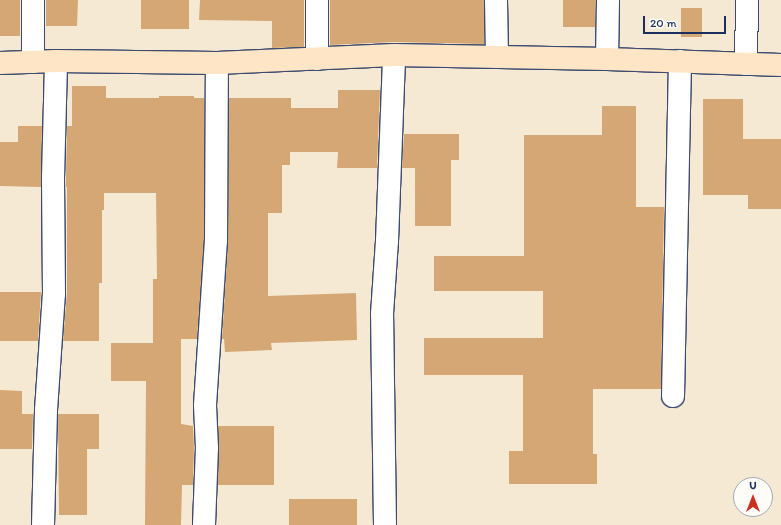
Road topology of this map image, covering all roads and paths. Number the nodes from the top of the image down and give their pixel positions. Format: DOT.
graph roads {
  1 [pos="32,0"];
  2 [pos="317,0"];
  3 [pos="496,0"];
  4 [pos="608,0"];
  5 [pos="747,0"];
  6 [pos="394,55"];
  7 [pos="497,57"];
  8 [pos="317,59"];
  9 [pos="607,59"];
  10 [pos="56,61"];
  11 [pos="680,61"];
  12 [pos="33,62"];
  13 [pos="0,63"];
  14 [pos="217,63"];
  15 [pos="746,64"];
  16 [pos="781,65"];
  17 [pos="673,396"];
  18 [pos="43,525"];
  19 [pos="204,525"];
  20 [pos="386,525"];
  1 -- 12 [label="street"];
  2 -- 8 [label="street"];
  3 -- 7 [label="street"];
  4 -- 9 [label="street"];
  5 -- 15 [label="street"];
  6 -- 7 [label="street"];
  6 -- 8 [label="street"];
  6 -- 20 [label="street"];
  7 -- 9 [label="street"];
  8 -- 14 [label="street"];
  9 -- 11 [label="street"];
  10 -- 12 [label="street"];
  10 -- 14 [label="street"];
  10 -- 18 [label="street"];
  11 -- 15 [label="street"];
  11 -- 17 [label="street"];
  12 -- 13 [label="street"];
  14 -- 19 [label="street"];
  15 -- 16 [label="street"];
}
